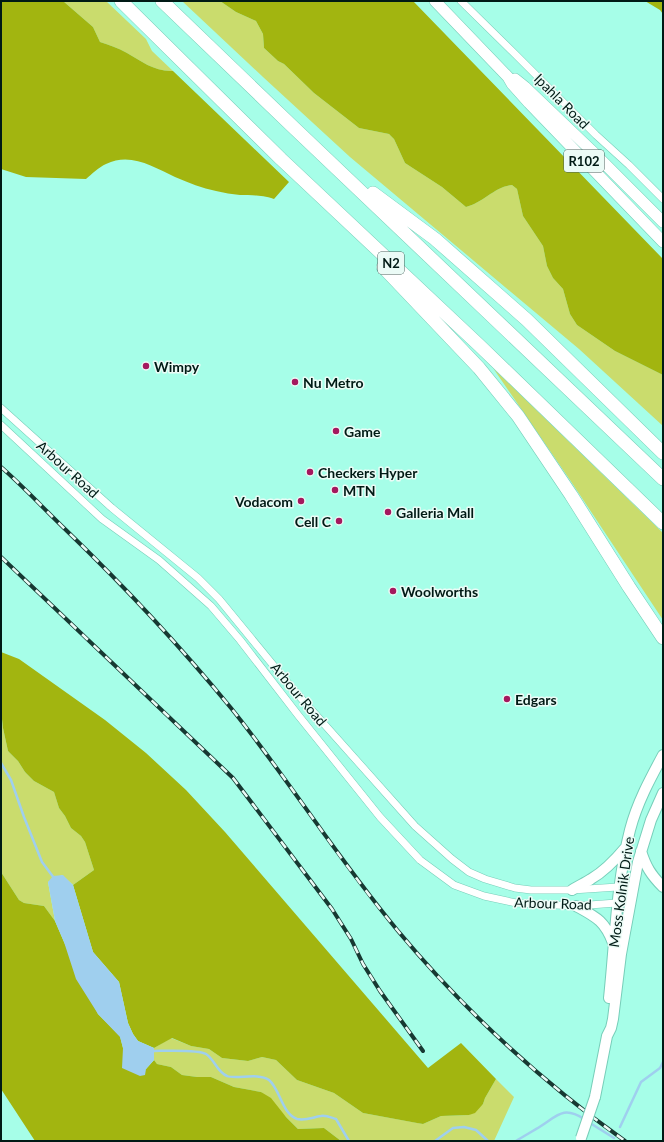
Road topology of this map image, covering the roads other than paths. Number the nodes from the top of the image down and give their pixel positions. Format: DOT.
graph roads {
  1 [pos="121,1"];
  2 [pos="162,1"];
  3 [pos="435,1"];
  4 [pos="461,1"];
  5 [pos="508,77"];
  6 [pos="603,142"];
  7 [pos="592,151"];
  8 [pos="322,154"];
  9 [pos="281,159"];
  10 [pos="582,159"];
  11 [pos="663,199"];
  12 [pos="663,222"];
  13 [pos="663,242"];
  14 [pos="604,395"];
  15 [pos="1,408"];
  16 [pos="1,425"];
  17 [pos="663,447"];
  18 [pos="663,453"];
  19 [pos="663,478"];
  20 [pos="663,523"];
  21 [pos="249,634"];
  22 [pos="663,638"];
  23 [pos="240,640"];
  24 [pos="663,755"];
  25 [pos="663,793"];
  26 [pos="627,846"];
  27 [pos="641,851"];
  28 [pos="620,886"];
  29 [pos="633,886"];
  30 [pos="663,887"];
  31 [pos="572,890"];
  32 [pos="630,902"];
  33 [pos="618,903"];
  34 [pos="576,906"];
  35 [pos="613,943"];
  36 [pos="607,1036"];
  37 [pos="580,1140"];
  1 -- 9 [label="highway, N2"];
  2 -- 8 [label="highway, N2"];
  3 -- 5 [label="main road, R102"];
  4 -- 6 [label="street, Ipahla Road"];
  5 -- 7 [label="main road, R102"];
  5 -- 10 [label="main road, R102"];
  6 -- 7 [label="street"];
  6 -- 11 [label="street, Ipahla Road"];
  7 -- 10 [label="street"];
  7 -- 12 [label="main road, R102"];
  8 -- 14 [label="highway"];
  8 -- 19 [label="highway, N2"];
  9 -- 20 [label="highway, N2"];
  9 -- 22 [label="highway"];
  10 -- 13 [label="main road, R102"];
  14 -- 17 [label="highway"];
  14 -- 18 [label="highway"];
  15 -- 21 [label="street, Arbour Road"];
  16 -- 23 [label="street, Arbour Road"];
  21 -- 23 [label="street"];
  21 -- 31 [label="street, Arbour Road"];
  23 -- 34 [label="street, Arbour Road"];
  24 -- 26 [label="main road, Moss Kolnik Drive"];
  25 -- 27 [label="main road, Moss Kolnik Drive"];
  26 -- 28 [label="main road, Moss Kolnik Drive"];
  26 -- 31 [label="main road"];
  27 -- 29 [label="main road, Moss Kolnik Drive"];
  27 -- 30 [label="main road"];
  28 -- 29 [label="street, Arbour Road"];
  28 -- 31 [label="street, Arbour Road"];
  28 -- 33 [label="main road, Moss Kolnik Drive"];
  29 -- 32 [label="main road, Moss Kolnik Drive"];
  32 -- 33 [label="street, Arbour Road"];
  32 -- 36 [label="main road, Moss Kolnik Drive"];
  33 -- 34 [label="street, Arbour Road"];
  33 -- 35 [label="main road, Moss Kolnik Drive"];
  34 -- 35 [label="main road"];
  35 -- 36 [label="main road, Moss Kolnik Drive"];
  36 -- 37 [label="main road, Moss Kolnik Drive, bridge"];
}
